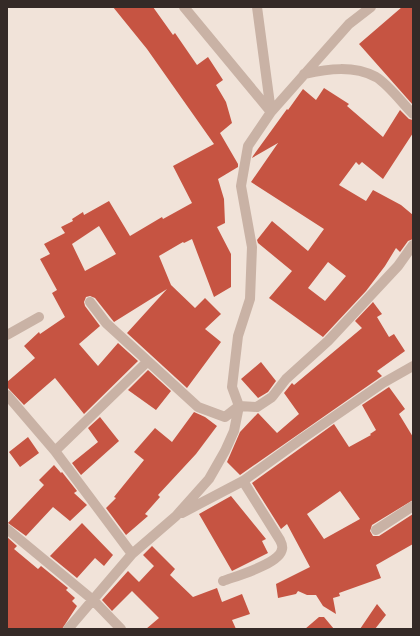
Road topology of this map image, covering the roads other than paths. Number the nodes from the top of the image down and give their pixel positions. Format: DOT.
graph roads {
  1 [pos="184,7"];
  2 [pos="257,7"];
  3 [pos="371,7"];
  4 [pos="304,74"];
  5 [pos="271,112"];
  6 [pos="413,114"];
  7 [pos="413,245"];
  8 [pos="90,302"];
  9 [pos="38,317"];
  10 [pos="7,335"];
  11 [pos="147,362"];
  12 [pos="413,366"];
  13 [pos="7,395"];
  14 [pos="239,406"];
  15 [pos="55,451"];
  16 [pos="243,481"];
  17 [pos="413,506"];
  18 [pos="176,516"];
  19 [pos="7,529"];
  20 [pos="376,530"];
  21 [pos="132,554"];
  22 [pos="223,581"];
  23 [pos="93,600"];
  24 [pos="68,629"];
  25 [pos="121,629"];
  1 -- 5 [label="street"];
  2 -- 5 [label="street"];
  3 -- 4 [label="street"];
  4 -- 5 [label="street"];
  4 -- 6 [label="street"];
  5 -- 14 [label="street"];
  7 -- 14 [label="street"];
  8 -- 11 [label="street"];
  9 -- 10 [label="street"];
  11 -- 14 [label="street"];
  11 -- 15 [label="street"];
  12 -- 16 [label="street"];
  13 -- 15 [label="street"];
  14 -- 18 [label="street"];
  15 -- 21 [label="street"];
  16 -- 18 [label="street"];
  16 -- 22 [label="street"];
  17 -- 20 [label="street"];
  18 -- 21 [label="street"];
  19 -- 23 [label="street"];
  21 -- 23 [label="street"];
  23 -- 24 [label="street"];
  23 -- 25 [label="street"];
}
